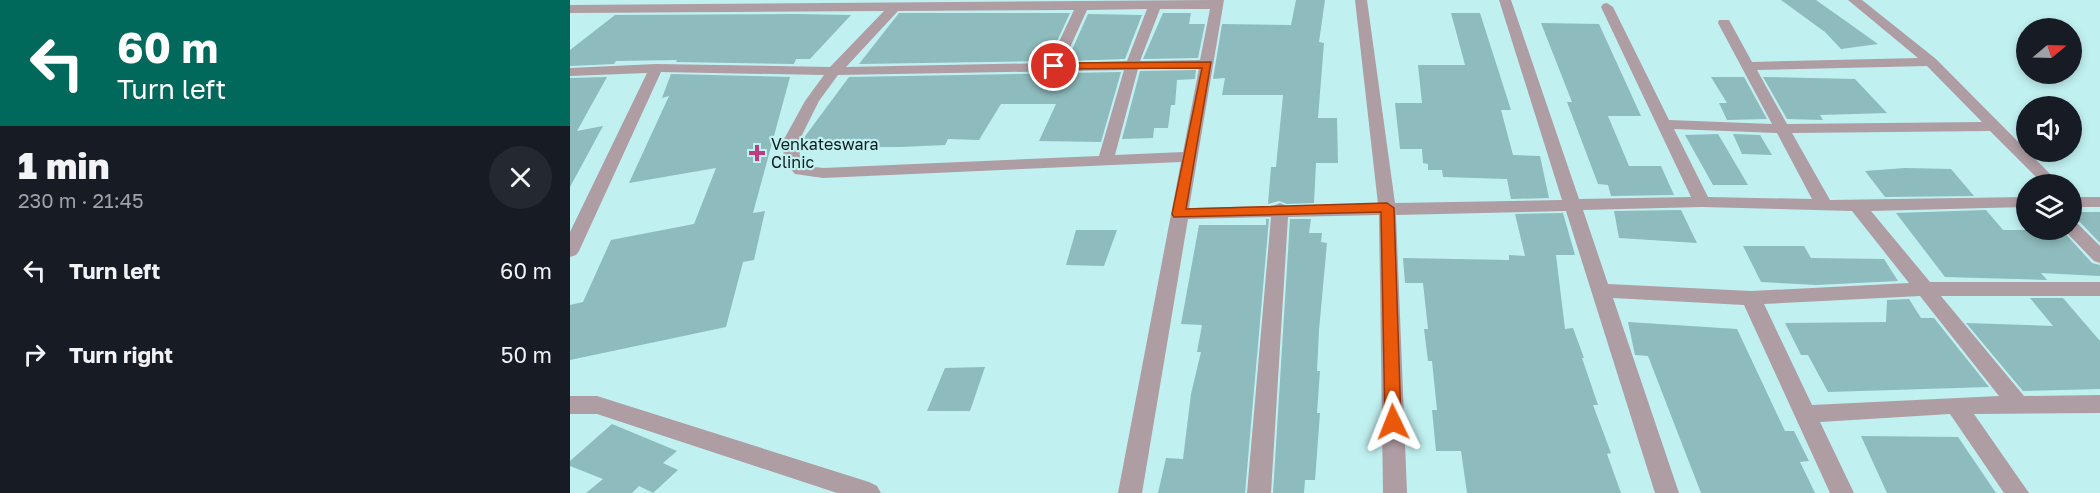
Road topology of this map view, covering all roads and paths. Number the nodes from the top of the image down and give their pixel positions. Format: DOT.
graph roads {
  1 [pos="594,0"];
  2 [pos="1361,0"];
  3 [pos="1505,0"];
  4 [pos="1854,0"];
  5 [pos="1218,2"];
  6 [pos="999,4"];
  7 [pos="1155,6"];
  8 [pos="1082,7"];
  9 [pos="1607,7"];
  10 [pos="570,9"];
  11 [pos="893,9"];
  12 [pos="1724,23"];
  13 [pos="1931,62"];
  14 [pos="1208,64"];
  15 [pos="1132,65"];
  16 [pos="1054,66"];
  17 [pos="1746,66"];
  18 [pos="656,68"];
  19 [pos="570,72"];
  20 [pos="834,72"];
  21 [pos="1665,124"];
  22 [pos="1993,126"];
  23 [pos="1781,129"];
  24 [pos="1189,157"];
  25 [pos="1106,161"];
  26 [pos="2042,174"];
  27 [pos="1702,202"];
  28 [pos="2016,202"];
  29 [pos="2082,202"];
  30 [pos="2100,202"];
  31 [pos="1572,205"];
  32 [pos="1824,205"];
  33 [pos="1857,206"];
  34 [pos="1387,208"];
  35 [pos="1280,209"];
  36 [pos="1178,214"];
  37 [pos="2082,238"];
  38 [pos="570,251"];
  39 [pos="2100,257"];
  40 [pos="1924,289"];
  41 [pos="2100,289"];
  42 [pos="1601,291"];
  43 [pos="1751,298"];
  44 [pos="2100,404"];
  45 [pos="570,405"];
  46 [pos="1956,405"];
  47 [pos="2019,405"];
  48 [pos="1806,414"];
  49 [pos="869,493"];
  50 [pos="1130,493"];
  51 [pos="1259,493"];
  52 [pos="1395,493"];
  53 [pos="1667,493"];
  54 [pos="1842,493"];
  55 [pos="2017,493"];
  1 -- 10 [label="street"];
  2 -- 34 [label="street"];
  3 -- 31 [label="street"];
  4 -- 13 [label="street"];
  5 -- 7 [label="street"];
  5 -- 14 [label="street"];
  6 -- 8 [label="street"];
  6 -- 11 [label="street"];
  7 -- 8 [label="street"];
  7 -- 15 [label="street"];
  8 -- 16 [label="street"];
  9 -- 21 [label="street"];
  10 -- 11 [label="street"];
  11 -- 20 [label="street"];
  12 -- 17 [label="street"];
  13 -- 17 [label="street"];
  13 -- 22 [label="street"];
  14 -- 15 [label="street"];
  14 -- 24 [label="street"];
  15 -- 16 [label="street"];
  15 -- 25 [label="street"];
  16 -- 20 [label="street"];
  17 -- 23 [label="street"];
  18 -- 19 [label="street"];
  18 -- 20 [label="street"];
  18 -- 38 [label="street"];
  20 -- 25 [label="street"];
  21 -- 23 [label="street"];
  21 -- 27 [label="street"];
  22 -- 23 [label="street"];
  22 -- 26 [label="street"];
  23 -- 32 [label="street"];
  24 -- 25 [label="street"];
  24 -- 36 [label="street"];
  27 -- 31 [label="street"];
  27 -- 32 [label="street"];
  28 -- 33 [label="street"];
  29 -- 30 [label="street"];
  31 -- 34 [label="street"];
  31 -- 42 [label="street"];
  32 -- 33 [label="street"];
  33 -- 40 [label="street"];
  34 -- 35 [label="street"];
  34 -- 52 [label="street"];
  35 -- 36 [label="street"];
  35 -- 51 [label="street"];
  36 -- 50 [label="street"];
  37 -- 39 [label="street"];
  40 -- 41 [label="street"];
  40 -- 43 [label="street"];
  40 -- 47 [label="street"];
  42 -- 43 [label="street"];
  42 -- 53 [label="street"];
  43 -- 48 [label="street"];
  44 -- 47 [label="street"];
  45 -- 49 [label="street"];
  46 -- 47 [label="street"];
  46 -- 48 [label="street"];
  46 -- 55 [label="street"];
  48 -- 54 [label="street"];
}
